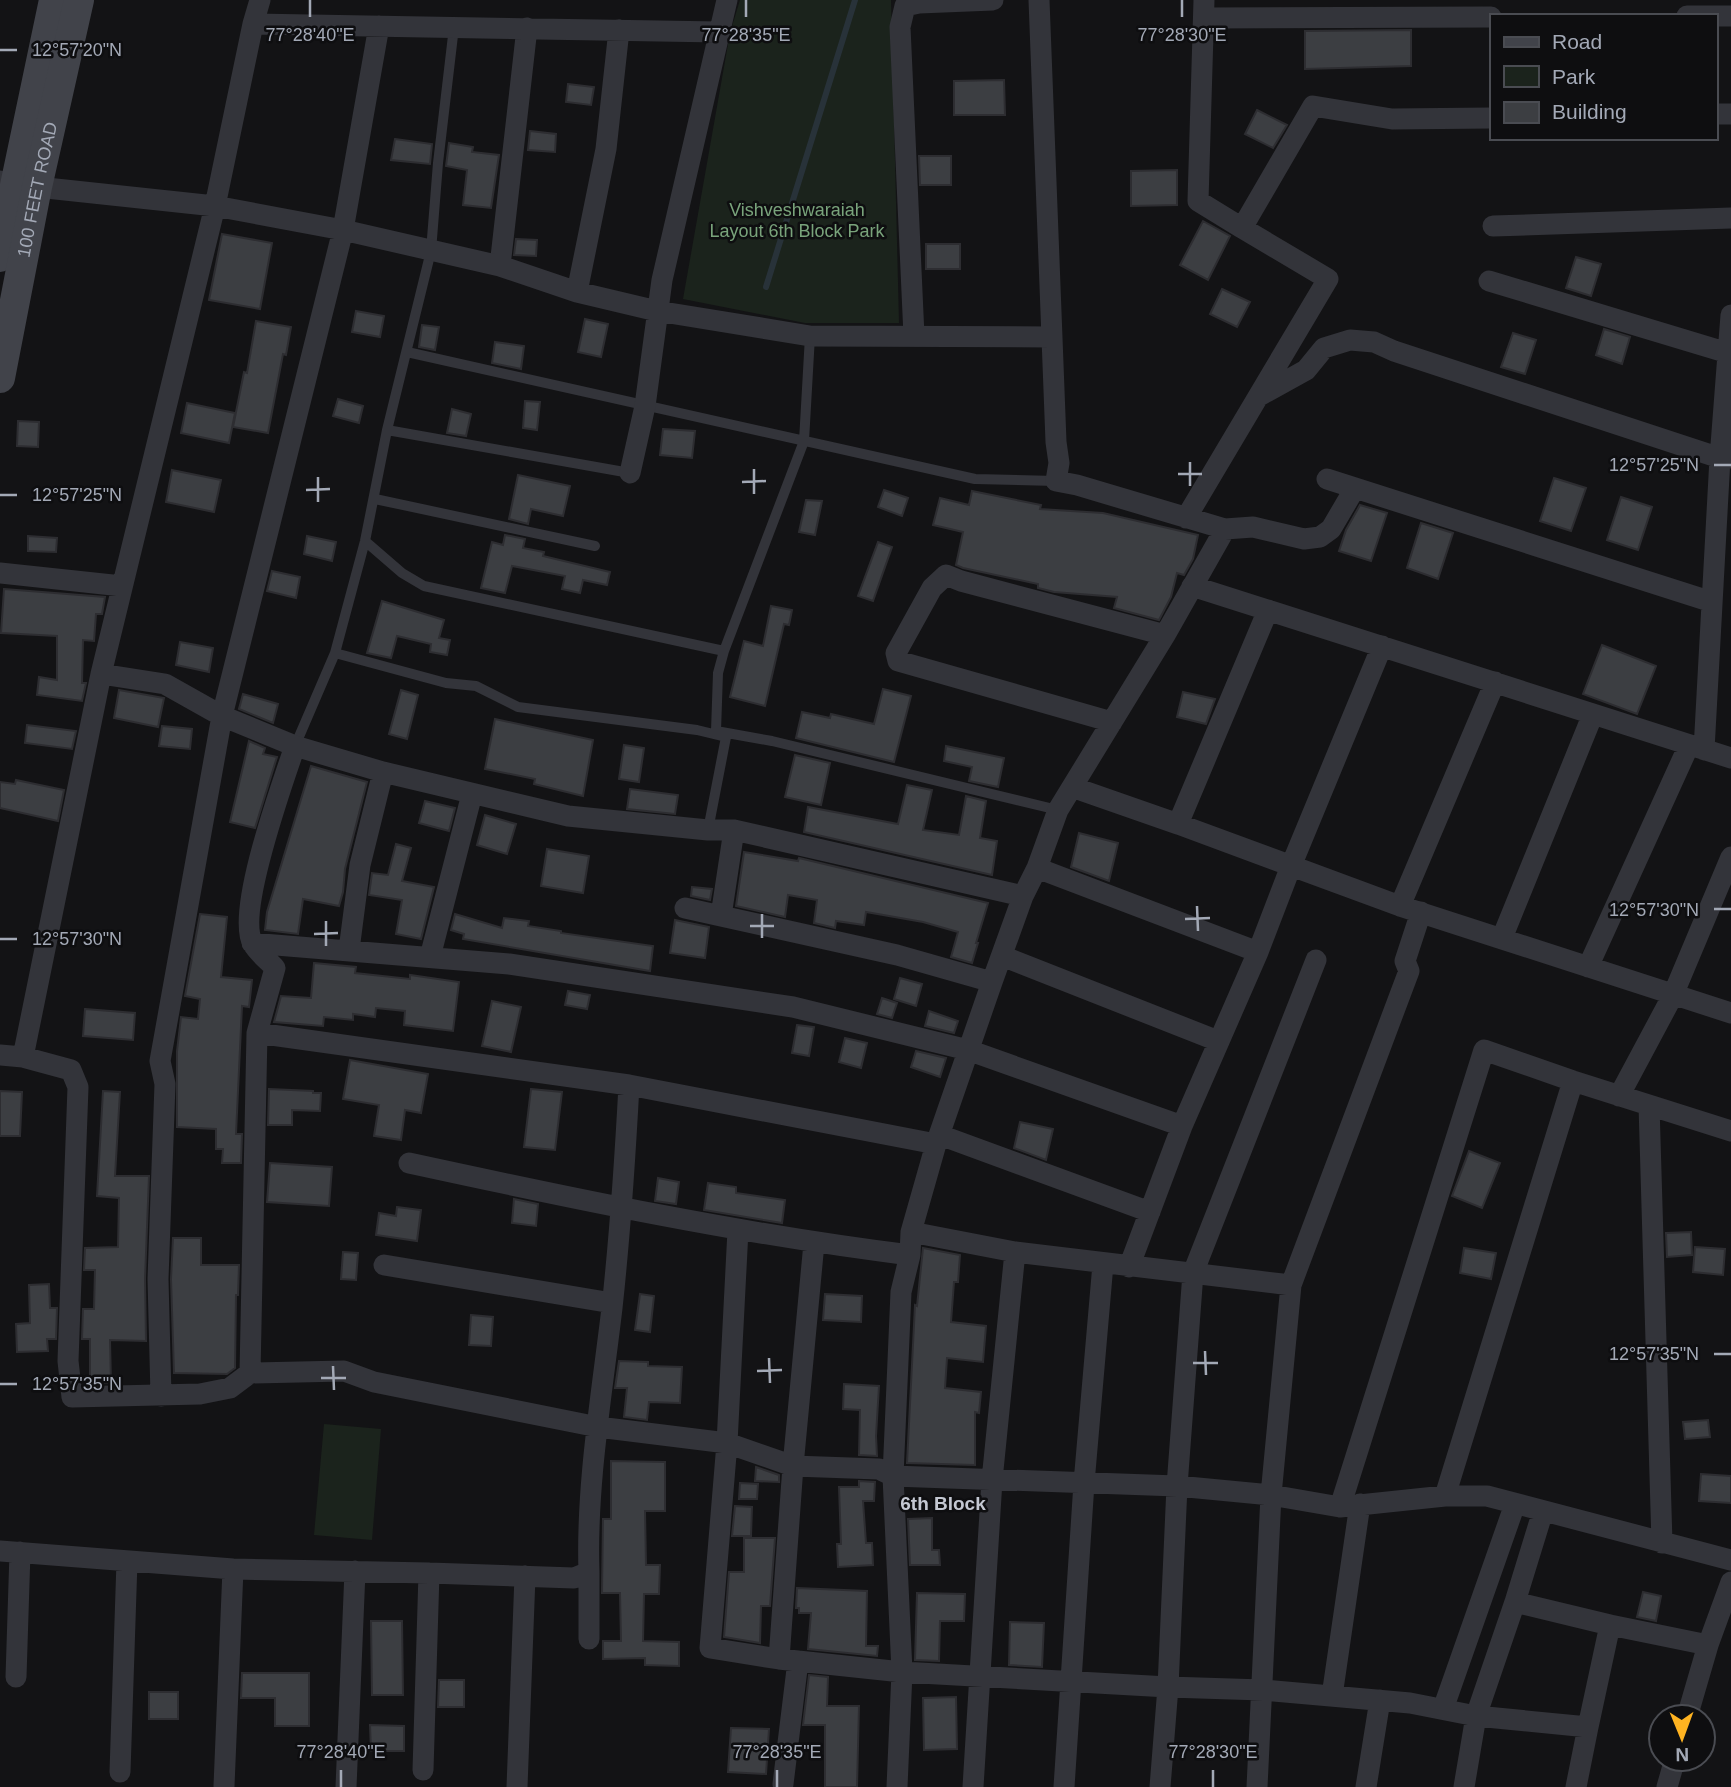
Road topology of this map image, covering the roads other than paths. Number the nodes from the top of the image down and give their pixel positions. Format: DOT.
graph roads {
  1 [pos="54,0"];
  2 [pos="79,0"];
  3 [pos="260,0"];
  4 [pos="727,0"];
  5 [pos="993,0"];
  6 [pos="1039,0"];
  7 [pos="1204,9"];
  8 [pos="1490,17"];
  9 [pos="253,24"];
  10 [pos="379,26"];
  11 [pos="454,27"];
  12 [pos="527,28"];
  13 [pos="619,30"];
  14 [pos="719,32"];
  15 [pos="1490,118"];
  16 [pos="18,183"];
  17 [pos="215,206"];
  18 [pos="1731,218"];
  19 [pos="1493,226"];
  20 [pos="1242,228"];
  21 [pos="343,230"];
  22 [pos="431,251"];
  23 [pos="0,257"];
  24 [pos="500,266"];
  25 [pos="1489,281"];
  26 [pos="577,292"];
  27 [pos="657,311"];
  28 [pos="1731,315"];
  29 [pos="810,336"];
  30 [pos="914,336"];
  31 [pos="1052,337"];
  32 [pos="407,352"];
  33 [pos="1728,354"];
  34 [pos="0,378"];
  35 [pos="1259,396"];
  36 [pos="645,406"];
  37 [pos="387,430"];
  38 [pos="804,441"];
  39 [pos="1726,458"];
  40 [pos="631,473"];
  41 [pos="1326,479"];
  42 [pos="1056,481"];
  43 [pos="1355,488"];
  44 [pos="375,499"];
  45 [pos="1186,517"];
  46 [pos="1225,529"];
  47 [pos="365,541"];
  48 [pos="595,546"];
  49 [pos="0,573"];
  50 [pos="122,586"];
  51 [pos="1192,586"];
  52 [pos="1712,602"];
  53 [pos="1268,610"];
  54 [pos="1165,635"];
  55 [pos="1382,646"];
  56 [pos="724,651"];
  57 [pos="335,653"];
  58 [pos="101,674"];
  59 [pos="1495,682"];
  60 [pos="1593,714"];
  61 [pos="222,716"];
  62 [pos="1112,722"];
  63 [pos="721,734"];
  64 [pos="295,746"];
  65 [pos="1696,747"];
  66 [pos="1731,758"];
  67 [pos="383,772"];
  68 [pos="1072,788"];
  69 [pos="472,794"];
  70 [pos="1058,810"];
  71 [pos="1178,824"];
  72 [pos="708,830"];
  73 [pos="734,830"];
  74 [pos="1731,857"];
  75 [pos="1291,866"];
  76 [pos="1037,868"];
  77 [pos="1023,897"];
  78 [pos="1400,906"];
  79 [pos="685,908"];
  80 [pos="1421,912"];
  81 [pos="721,916"];
  82 [pos="1502,938"];
  83 [pos="252,943"];
  84 [pos="349,950"];
  85 [pos="1258,952"];
  86 [pos="1002,956"];
  87 [pos="430,957"];
  88 [pos="1316,960"];
  89 [pos="1588,967"];
  90 [pos="992,982"];
  91 [pos="1673,995"];
  92 [pos="1731,1013"];
  93 [pos="257,1033"];
  94 [pos="1218,1041"];
  95 [pos="968,1050"];
  96 [pos="0,1055"];
  97 [pos="23,1057"];
  98 [pos="1573,1082"];
  99 [pos="629,1086"];
  100 [pos="1619,1096"];
  101 [pos="1649,1105"];
  102 [pos="1182,1126"];
  103 [pos="1731,1131"];
  104 [pos="938,1140"];
  105 [pos="409,1163"];
  106 [pos="622,1208"];
  107 [pos="1150,1212"];
  108 [pos="738,1230"];
  109 [pos="912,1232"];
  110 [pos="814,1243"];
  111 [pos="1015,1252"];
  112 [pos="910,1255"];
  113 [pos="1103,1264"];
  114 [pos="384,1265"];
  115 [pos="1129,1267"];
  116 [pos="1193,1273"];
  117 [pos="1291,1285"];
  118 [pos="612,1303"];
  119 [pos="250,1373"];
  120 [pos="161,1396"];
  121 [pos="597,1427"];
  122 [pos="727,1443"];
  123 [pos="793,1466"];
  124 [pos="892,1476"];
  125 [pos="992,1479"];
  126 [pos="1084,1483"];
  127 [pos="1177,1486"];
  128 [pos="1271,1495"];
  129 [pos="1445,1496"];
  130 [pos="1515,1504"];
  131 [pos="1350,1506"];
  132 [pos="1543,1511"];
  133 [pos="1662,1543"];
  134 [pos="10,1551"];
  135 [pos="1731,1560"];
  136 [pos="127,1561"];
  137 [pos="233,1569"];
  138 [pos="355,1571"];
  139 [pos="589,1572"];
  140 [pos="429,1573"];
  141 [pos="525,1576"];
  142 [pos="1731,1582"];
  143 [pos="1515,1602"];
  144 [pos="1610,1625"];
  145 [pos="589,1639"];
  146 [pos="1708,1645"];
  147 [pos="788,1660"];
  148 [pos="902,1672"];
  149 [pos="979,1676"];
  150 [pos="16,1677"];
  151 [pos="1072,1681"];
  152 [pos="1168,1687"];
  153 [pos="1263,1690"];
  154 [pos="1332,1696"];
  155 [pos="1380,1700"];
  156 [pos="1691,1703"];
  157 [pos="1443,1709"];
  158 [pos="1476,1716"];
  159 [pos="1588,1727"];
  160 [pos="423,1770"];
  161 [pos="120,1772"];
  162 [pos="783,1784"];
  163 [pos="224,1786"];
  164 [pos="346,1787"];
  165 [pos="517,1787"];
  166 [pos="897,1787"];
  167 [pos="973,1787"];
  168 [pos="1064,1787"];
  169 [pos="1160,1787"];
  170 [pos="1257,1787"];
  171 [pos="1366,1787"];
  172 [pos="1464,1787"];
  173 [pos="1576,1787"];
  1 -- 16 [label="main road, 100 FEET ROAD"];
  2 -- 16 [label="main road, 100 FEET ROAD"];
  3 -- 9 [label="street"];
  4 -- 14 [label="street"];
  5 -- 30 [label="street"];
  6 -- 31 [label="street"];
  7 -- 8 [label="street"];
  7 -- 20 [label="street"];
  9 -- 10 [label="street"];
  9 -- 17 [label="street"];
  10 -- 11 [label="street"];
  10 -- 21 [label="street"];
  11 -- 12 [label="street"];
  11 -- 22 [label="lane"];
  12 -- 13 [label="street"];
  12 -- 24 [label="street"];
  13 -- 14 [label="street"];
  13 -- 26 [label="street"];
  14 -- 27 [label="street"];
  15 -- 20 [label="street"];
  16 -- 17 [label="street"];
  16 -- 23 [label="main road, 100 FEET ROAD"];
  16 -- 34 [label="main road, 100 FEET ROAD"];
  17 -- 21 [label="street"];
  17 -- 50 [label="street"];
  18 -- 19 [label="street"];
  20 -- 35 [label="street"];
  21 -- 22 [label="street"];
  21 -- 61 [label="street"];
  22 -- 24 [label="street"];
  22 -- 32 [label="lane"];
  24 -- 26 [label="street"];
  25 -- 33 [label="street"];
  26 -- 27 [label="street"];
  27 -- 29 [label="street"];
  27 -- 36 [label="street"];
  28 -- 33 [label="street"];
  29 -- 30 [label="street"];
  29 -- 38 [label="lane"];
  30 -- 31 [label="street"];
  31 -- 42 [label="street"];
  32 -- 36 [label="lane"];
  32 -- 37 [label="lane"];
  33 -- 39 [label="street"];
  35 -- 39 [label="street"];
  35 -- 45 [label="street"];
  36 -- 38 [label="lane"];
  36 -- 40 [label="street"];
  37 -- 40 [label="lane"];
  37 -- 44 [label="lane"];
  38 -- 42 [label="lane"];
  38 -- 56 [label="lane"];
  39 -- 52 [label="street"];
  41 -- 43 [label="street"];
  42 -- 45 [label="street"];
  43 -- 46 [label="street"];
  43 -- 52 [label="street"];
  44 -- 47 [label="lane"];
  44 -- 48 [label="lane"];
  45 -- 46 [label="street"];
  46 -- 51 [label="street"];
  47 -- 56 [label="lane"];
  47 -- 57 [label="lane"];
  49 -- 50 [label="street"];
  50 -- 58 [label="street"];
  51 -- 53 [label="street"];
  51 -- 54 [label="street"];
  52 -- 65 [label="street"];
  53 -- 55 [label="street"];
  53 -- 71 [label="street"];
  54 -- 62 [label="street"];
  54 -- 62 [label="street"];
  55 -- 59 [label="street"];
  55 -- 75 [label="street"];
  56 -- 63 [label="lane"];
  57 -- 63 [label="lane"];
  57 -- 64 [label="lane"];
  58 -- 61 [label="street"];
  58 -- 97 [label="street"];
  59 -- 60 [label="street"];
  59 -- 78 [label="street"];
  60 -- 65 [label="street"];
  60 -- 82 [label="street"];
  61 -- 64 [label="street"];
  61 -- 120 [label="street"];
  62 -- 68 [label="street"];
  63 -- 70 [label="lane"];
  63 -- 72 [label="lane"];
  64 -- 67 [label="street"];
  64 -- 83 [label="street"];
  65 -- 66 [label="street"];
  65 -- 89 [label="street"];
  67 -- 69 [label="street"];
  67 -- 84 [label="street"];
  68 -- 70 [label="street"];
  68 -- 71 [label="street"];
  69 -- 72 [label="street"];
  69 -- 87 [label="street"];
  70 -- 76 [label="street"];
  71 -- 75 [label="street"];
  72 -- 73 [label="street"];
  73 -- 77 [label="street"];
  73 -- 81 [label="street"];
  74 -- 91 [label="street"];
  75 -- 78 [label="street"];
  75 -- 85 [label="street"];
  76 -- 77 [label="street"];
  76 -- 85 [label="street"];
  77 -- 86 [label="street"];
  78 -- 80 [label="street"];
  79 -- 81 [label="street"];
  80 -- 82 [label="street"];
  80 -- 117 [label="street"];
  81 -- 90 [label="street"];
  82 -- 89 [label="street"];
  83 -- 84 [label="street"];
  83 -- 93 [label="street"];
  84 -- 87 [label="street"];
  85 -- 94 [label="street"];
  86 -- 90 [label="street"];
  86 -- 94 [label="street"];
  87 -- 95 [label="street"];
  88 -- 116 [label="street"];
  89 -- 91 [label="street"];
  90 -- 95 [label="street"];
  91 -- 92 [label="street"];
  91 -- 100 [label="street"];
  93 -- 99 [label="street"];
  93 -- 119 [label="street"];
  94 -- 102 [label="street"];
  95 -- 102 [label="street"];
  95 -- 104 [label="street"];
  96 -- 97 [label="street"];
  97 -- 120 [label="street"];
  98 -- 100 [label="street"];
  98 -- 129 [label="street"];
  98 -- 131 [label="street"];
  99 -- 104 [label="street"];
  99 -- 106 [label="street"];
  100 -- 101 [label="street"];
  101 -- 103 [label="street"];
  101 -- 133 [label="street"];
  102 -- 107 [label="street"];
  104 -- 107 [label="street"];
  104 -- 109 [label="street"];
  105 -- 106 [label="street"];
  106 -- 108 [label="street"];
  106 -- 118 [label="street"];
  107 -- 115 [label="street"];
  108 -- 110 [label="street"];
  108 -- 122 [label="street"];
  109 -- 111 [label="street"];
  109 -- 112 [label="street"];
  110 -- 112 [label="street"];
  110 -- 123 [label="street"];
  111 -- 113 [label="street"];
  111 -- 125 [label="street"];
  112 -- 124 [label="street"];
  113 -- 115 [label="street"];
  113 -- 126 [label="street"];
  114 -- 118 [label="street"];
  115 -- 116 [label="street"];
  116 -- 117 [label="street"];
  116 -- 127 [label="street"];
  117 -- 128 [label="street"];
  118 -- 121 [label="street"];
  119 -- 120 [label="street"];
  119 -- 121 [label="street"];
  121 -- 122 [label="street"];
  121 -- 139 [label="street"];
  122 -- 123 [label="street"];
  122 -- 147 [label="street"];
  123 -- 124 [label="street"];
  123 -- 147 [label="street"];
  124 -- 125 [label="street"];
  124 -- 148 [label="street"];
  125 -- 126 [label="street"];
  125 -- 149 [label="street"];
  126 -- 127 [label="street"];
  126 -- 151 [label="street"];
  127 -- 128 [label="street"];
  127 -- 152 [label="street"];
  128 -- 131 [label="street"];
  128 -- 153 [label="street"];
  129 -- 130 [label="street"];
  129 -- 131 [label="street"];
  130 -- 132 [label="street"];
  130 -- 157 [label="street"];
  131 -- 154 [label="street"];
  132 -- 133 [label="street"];
  132 -- 143 [label="street"];
  133 -- 135 [label="street"];
  134 -- 136 [label="street"];
  134 -- 150 [label="street"];
  136 -- 137 [label="street"];
  136 -- 161 [label="street"];
  137 -- 138 [label="street"];
  137 -- 163 [label="street"];
  138 -- 140 [label="street"];
  138 -- 164 [label="street"];
  139 -- 141 [label="street"];
  139 -- 145 [label="street"];
  140 -- 141 [label="street"];
  140 -- 160 [label="street"];
  141 -- 165 [label="street"];
  142 -- 146 [label="street"];
  143 -- 144 [label="street"];
  143 -- 158 [label="street"];
  144 -- 146 [label="street"];
  144 -- 159 [label="street"];
  146 -- 156 [label="street"];
  147 -- 148 [label="street"];
  147 -- 162 [label="street"];
  148 -- 149 [label="street"];
  148 -- 166 [label="street"];
  149 -- 151 [label="street"];
  149 -- 167 [label="street"];
  151 -- 152 [label="street"];
  151 -- 168 [label="street"];
  152 -- 153 [label="street"];
  152 -- 169 [label="street"];
  153 -- 154 [label="street"];
  153 -- 170 [label="street"];
  154 -- 155 [label="street"];
  155 -- 157 [label="street"];
  155 -- 171 [label="street"];
  157 -- 158 [label="street"];
  158 -- 159 [label="street"];
  158 -- 172 [label="street"];
  159 -- 173 [label="street"];
}
